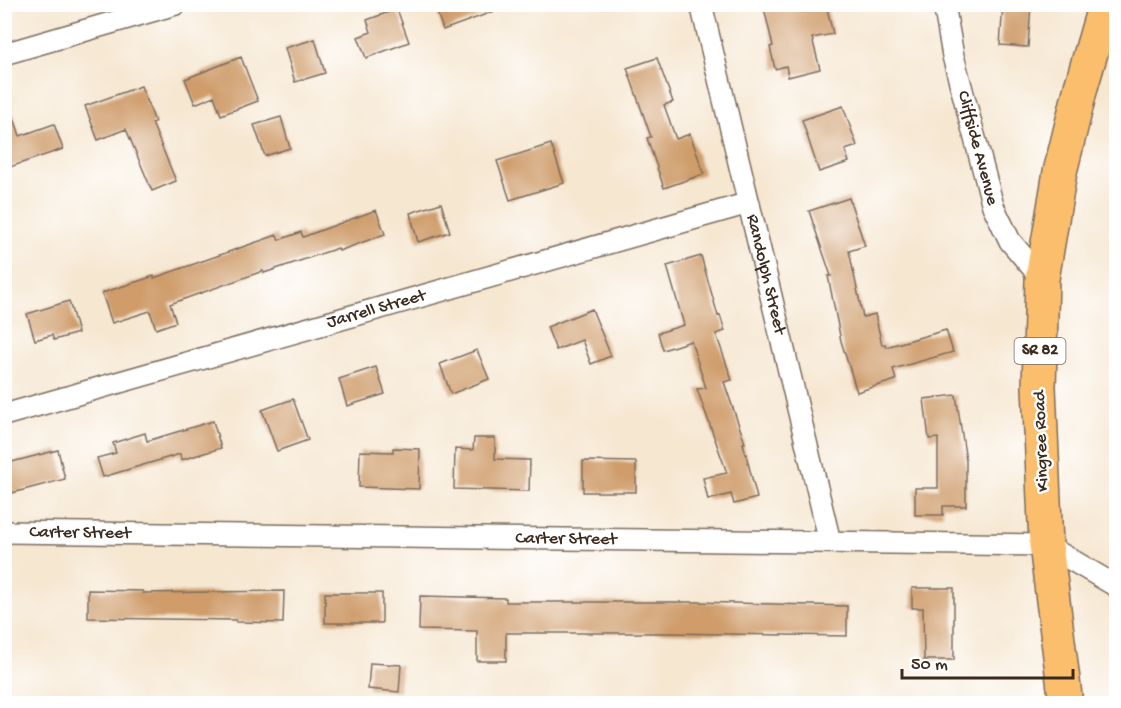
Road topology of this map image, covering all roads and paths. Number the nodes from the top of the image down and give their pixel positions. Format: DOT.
graph roads {
  1 [pos="176,4"];
  2 [pos="701,4"];
  3 [pos="944,4"];
  4 [pos="1105,4"];
  5 [pos="4,54"];
  6 [pos="749,203"];
  7 [pos="1042,279"];
  8 [pos="4,415"];
  9 [pos="4,532"];
  10 [pos="830,542"];
  11 [pos="1046,545"];
  12 [pos="1116,586"];
  13 [pos="1066,704"];
  1 -- 5 [label="street"];
  2 -- 6 [label="street, Randolph Street"];
  3 -- 7 [label="street, Cliffside Avenue"];
  4 -- 7 [label="main road, Kingree Road / SR 82"];
  6 -- 8 [label="street, Jarrell Street"];
  6 -- 10 [label="street, Randolph Street"];
  7 -- 11 [label="main road, Kingree Road / SR 82"];
  9 -- 10 [label="street, Carter Street"];
  10 -- 11 [label="street, Carter Street"];
  11 -- 12 [label="street, Carter Street"];
  11 -- 13 [label="main road, Kingree Road / SR 82"];
}
